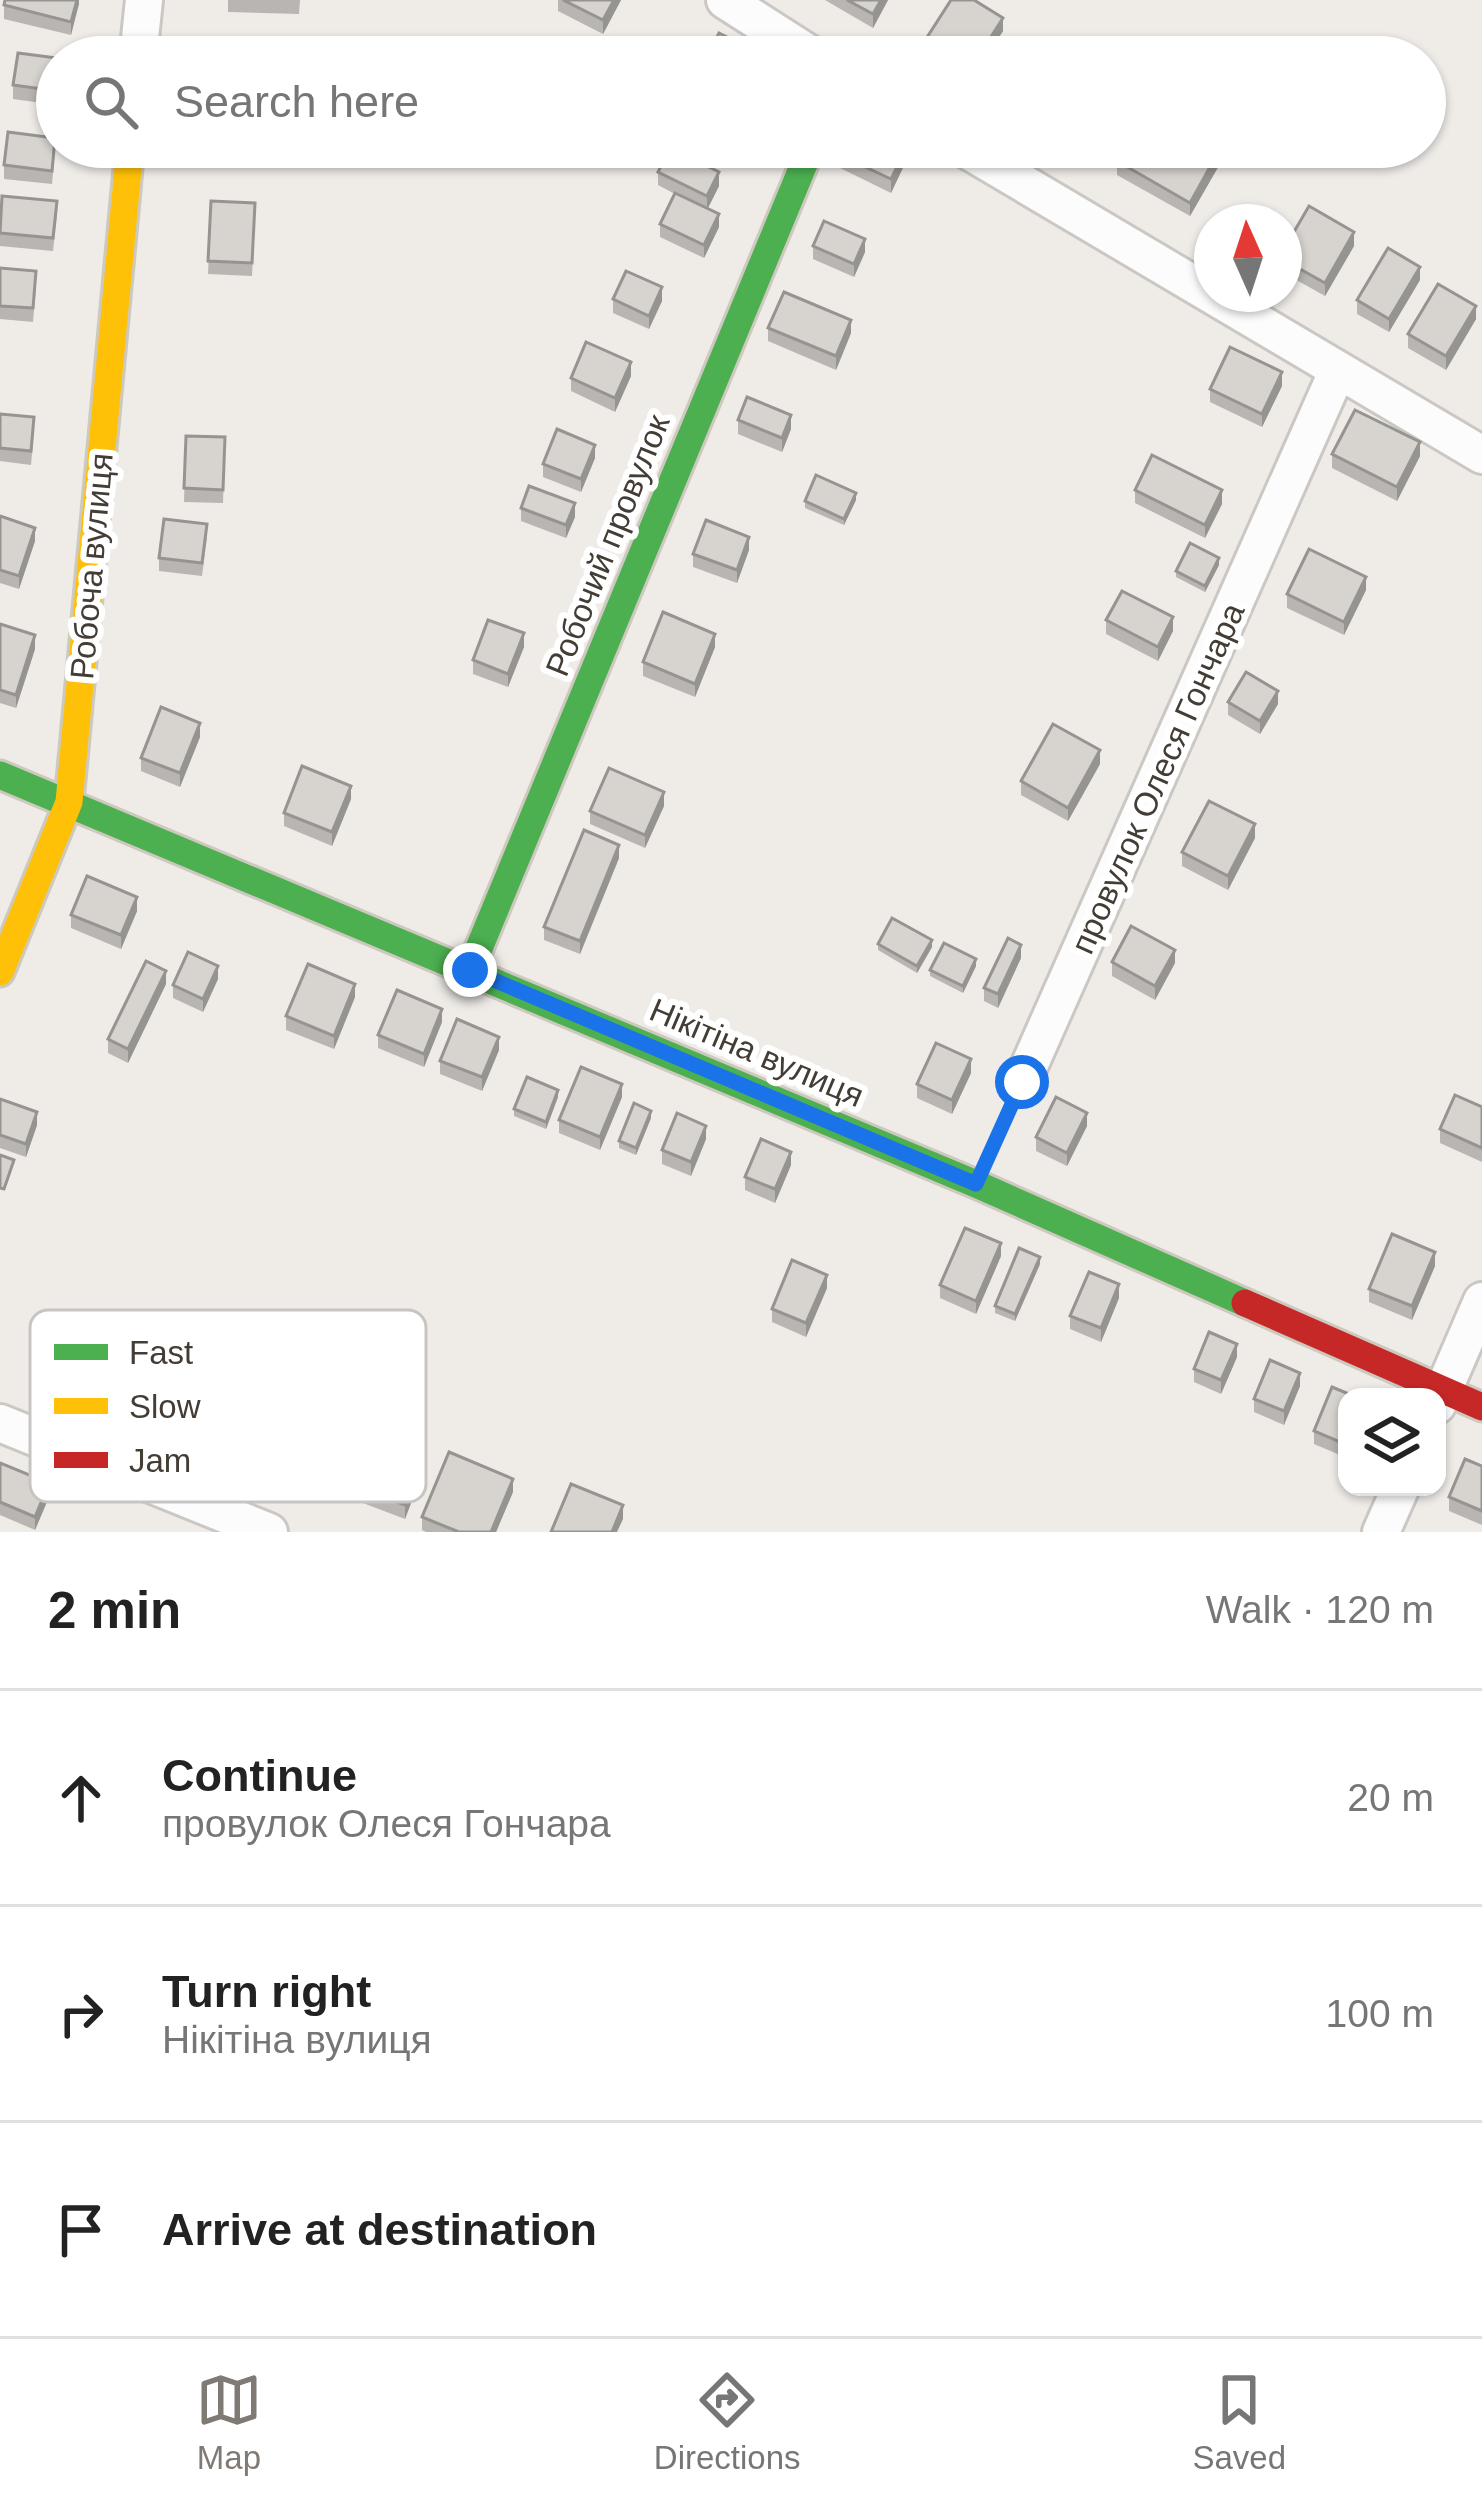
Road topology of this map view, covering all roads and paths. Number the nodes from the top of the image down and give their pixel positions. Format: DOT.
graph roads {
  1 [pos="144,0"];
  2 [pos="725,0"];
  3 [pos="140,36"];
  4 [pos="781,36"];
  5 [pos="128,168"];
  6 [pos="802,168"];
  7 [pos="997,168"];
  8 [pos="1337,372"];
  9 [pos="1482,455"];
  10 [pos="0,775"];
  11 [pos="69,802"];
  12 [pos="470,970"];
  13 [pos="0,972"];
  14 [pos="1022,1082"];
  15 [pos="976,1184"];
  16 [pos="1482,1301"];
  17 [pos="1418,1388"];
  18 [pos="1444,1388"];
  19 [pos="1446,1399"];
  20 [pos="1482,1407"];
  21 [pos="0,1424"];
  22 [pos="30,1436"];
  23 [pos="1397,1496"];
  24 [pos="194,1502"];
  25 [pos="269,1532"];
  26 [pos="1381,1532"];
  1 -- 3 [label="street"];
  2 -- 4 [label="street"];
  5 -- 11 [label="street, Робоча вулиця"];
  6 -- 12 [label="street, Робочий провулок"];
  7 -- 8 [label="street"];
  8 -- 9 [label="street"];
  8 -- 14 [label="street, провулок Олеся Гончара"];
  10 -- 11 [label="street, Нікітіна вулиця"];
  11 -- 12 [label="street, Нікітіна вулиця"];
  11 -- 13 [label="street, Робоча вулиця"];
  12 -- 15 [label="street, Нікітіна вулиця"];
  14 -- 15 [label="path"];
  15 -- 17 [label="street, Нікітіна вулиця"];
  16 -- 18 [label="street"];
  19 -- 20 [label="street, Нікітіна вулиця"];
  21 -- 22 [label="street"];
  23 -- 26 [label="street"];
  24 -- 25 [label="street"];
}
